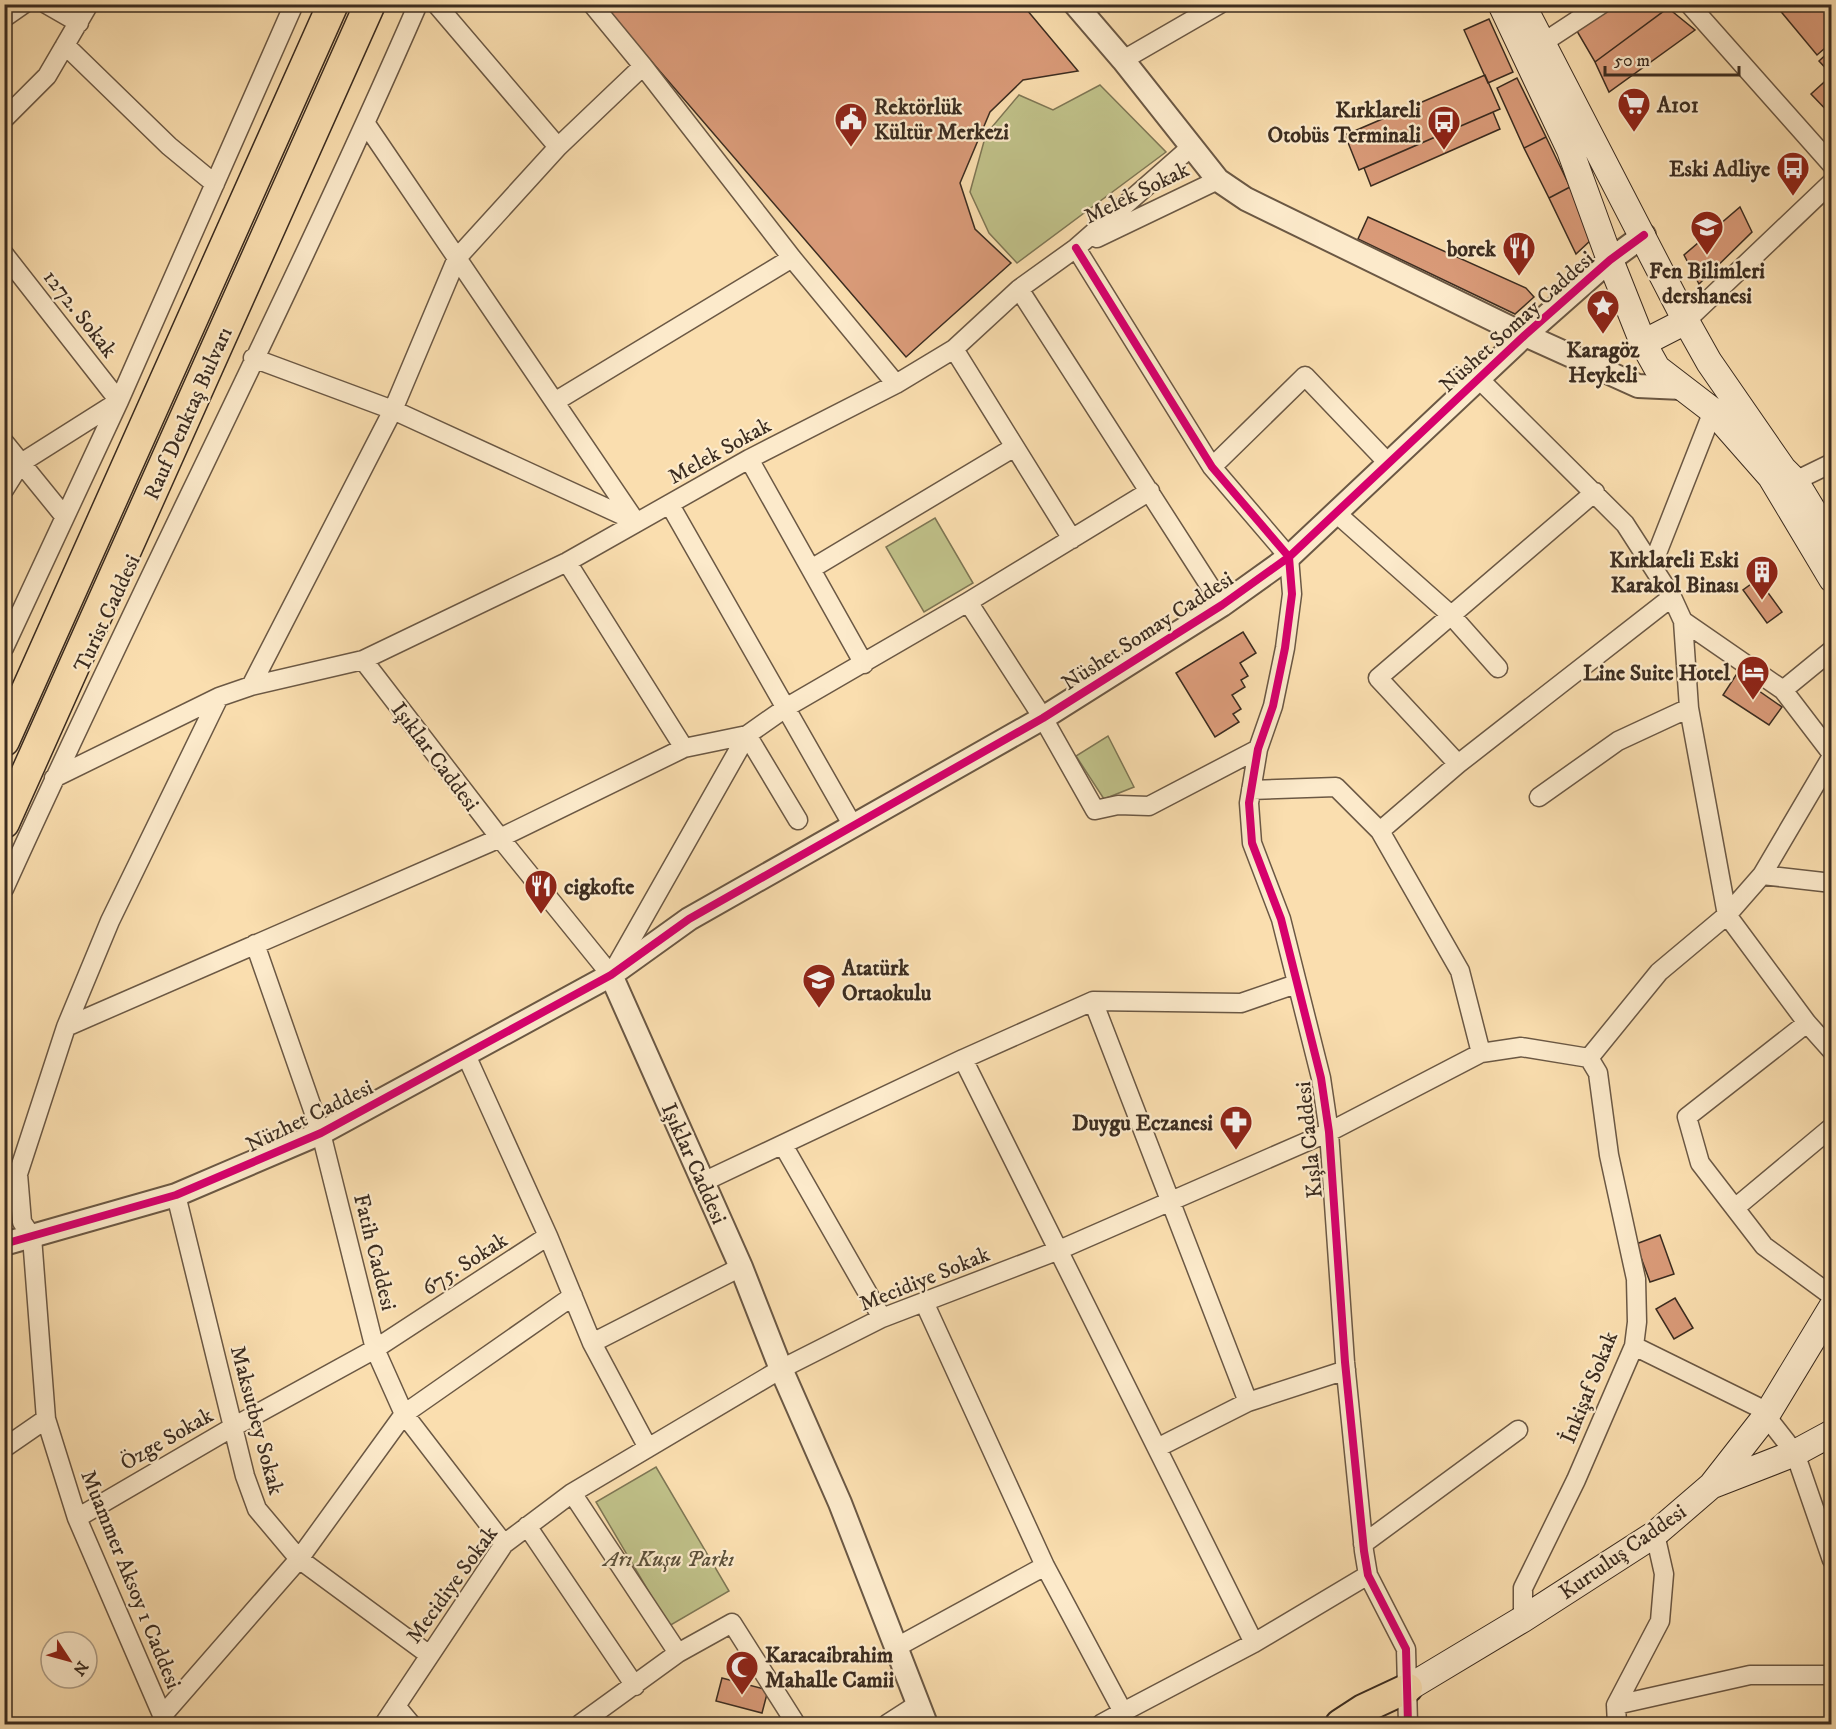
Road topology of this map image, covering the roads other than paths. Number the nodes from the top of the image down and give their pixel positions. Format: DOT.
graph roads {
  1 [pos="24,4"];
  2 [pos="46,4"];
  3 [pos="90,4"];
  4 [pos="294,4"];
  5 [pos="333,4"];
  6 [pos="370,4"];
  7 [pos="418,4"];
  8 [pos="436,4"];
  9 [pos="592,4"];
  10 [pos="1075,4"];
  11 [pos="1220,4"];
  12 [pos="1501,4"];
  13 [pos="1522,4"];
  14 [pos="1602,4"];
  15 [pos="1689,4"];
  16 [pos="1196,10"];
  17 [pos="4,18"];
  18 [pos="79,23"];
  19 [pos="1541,44"];
  20 [pos="65,45"];
  21 [pos="1123,60"];
  22 [pos="643,66"];
  23 [pos="4,119"];
  24 [pos="366,124"];
  25 [pos="558,147"];
  26 [pos="1191,147"];
  27 [pos="1832,165"];
  28 [pos="1218,180"];
  29 [pos="1832,182"];
  30 [pos="215,184"];
  31 [pos="1644,235"];
  32 [pos="1076,248"];
  33 [pos="4,254"];
  34 [pos="457,258"];
  35 [pos="792,258"];
  36 [pos="1610,260"];
  37 [pos="1019,289"];
  38 [pos="1686,321"];
  39 [pos="1525,335"];
  40 [pos="1643,343"];
  41 [pos="954,350"];
  42 [pos="253,358"];
  43 [pos="1709,362"];
  44 [pos="1478,378"];
  45 [pos="896,384"];
  46 [pos="1682,388"];
  47 [pos="119,401"];
  48 [pos="556,401"];
  49 [pos="393,410"];
  50 [pos="1713,411"];
  51 [pos="4,442"];
  52 [pos="1014,448"];
  53 [pos="749,459"];
  54 [pos="21,463"];
  55 [pos="1832,463"];
  56 [pos="1389,464"];
  57 [pos="1212,467"];
  58 [pos="1794,481"];
  59 [pos="4,490"];
  60 [pos="1150,491"];
  61 [pos="1595,492"];
  62 [pos="670,505"];
  63 [pos="1336,513"];
  64 [pos="65,518"];
  65 [pos="636,522"];
  66 [pos="1072,539"];
  67 [pos="1832,542"];
  68 [pos="1289,557"];
  69 [pos="567,562"];
  70 [pos="1652,566"];
  71 [pos="811,569"];
  72 [pos="1832,579"];
  73 [pos="1672,597"];
  74 [pos="968,602"];
  75 [pos="1222,605"];
  76 [pos="1450,615"];
  77 [pos="1683,621"];
  78 [pos="4,648"];
  79 [pos="1832,650"];
  80 [pos="363,660"];
  81 [pos="864,664"];
  82 [pos="1498,668"];
  83 [pos="251,686"];
  84 [pos="1783,690"];
  85 [pos="219,697"];
  86 [pos="787,707"];
  87 [pos="1689,708"];
  88 [pos="1042,718"];
  89 [pos="747,735"];
  90 [pos="4,741"];
  91 [pos="684,748"];
  92 [pos="1258,749"];
  93 [pos="1832,755"];
  94 [pos="1458,764"];
  95 [pos="54,778"];
  96 [pos="1251,789"];
  97 [pos="1539,796"];
  98 [pos="798,820"];
  99 [pos="4,823"];
  100 [pos="852,826"];
  101 [pos="1380,831"];
  102 [pos="500,838"];
  103 [pos="1762,875"];
  104 [pos="1832,883"];
  105 [pos="4,889"];
  106 [pos="1727,915"];
  107 [pos="255,944"];
  108 [pos="611,975"];
  109 [pos="1296,984"];
  110 [pos="1093,1001"];
  111 [pos="1808,1023"];
  112 [pos="66,1026"];
  113 [pos="1832,1051"];
  114 [pos="1481,1053"];
  115 [pos="466,1055"];
  116 [pos="1589,1058"];
  117 [pos="963,1059"];
  118 [pos="1832,1127"];
  119 [pos="1329,1132"];
  120 [pos="321,1133"];
  121 [pos="783,1145"];
  122 [pos="703,1182"];
  123 [pos="4,1191"];
  124 [pos="176,1195"];
  125 [pos="1170,1203"];
  126 [pos="1735,1209"];
  127 [pos="27,1229"];
  128 [pos="548,1236"];
  129 [pos="4,1244"];
  130 [pos="1059,1250"];
  131 [pos="741,1267"];
  132 [pos="573,1296"];
  133 [pos="1832,1296"];
  134 [pos="924,1302"];
  135 [pos="1832,1307"];
  136 [pos="882,1318"];
  137 [pos="592,1343"];
  138 [pos="1634,1346"];
  139 [pos="375,1349"];
  140 [pos="781,1369"];
  141 [pos="1346,1370"];
  142 [pos="1248,1402"];
  143 [pos="404,1414"];
  144 [pos="1767,1414"];
  145 [pos="46,1419"];
  146 [pos="233,1426"];
  147 [pos="1518,1430"];
  148 [pos="1832,1434"];
  149 [pos="4,1448"];
  150 [pos="648,1448"];
  151 [pos="1157,1448"];
  152 [pos="1795,1453"];
  153 [pos="1712,1485"];
  154 [pos="572,1493"];
  155 [pos="77,1518"];
  156 [pos="527,1526"];
  157 [pos="1826,1530"];
  158 [pos="1655,1534"];
  159 [pos="504,1544"];
  160 [pos="1363,1544"];
  161 [pos="299,1559"];
  162 [pos="1832,1560"];
  163 [pos="1045,1566"];
  164 [pos="1368,1575"];
  165 [pos="1524,1619"];
  166 [pos="1254,1643"];
  167 [pos="896,1648"];
  168 [pos="678,1653"];
  169 [pos="428,1654"];
  170 [pos="1832,1675"];
  171 [pos="635,1686"];
  172 [pos="1408,1688"];
  173 [pos="1616,1705"];
  174 [pos="396,1706"];
  175 [pos="1123,1712"];
  176 [pos="922,1714"];
  177 [pos="164,1720"];
  178 [pos="384,1725"];
  179 [pos="411,1725"];
  180 [pos="580,1725"];
  181 [pos="795,1725"];
  182 [pos="887,1725"];
  183 [pos="1101,1725"];
  184 [pos="1340,1725"];
  185 [pos="1371,1725"];
  186 [pos="1408,1725"];
  187 [pos="1617,1725"];
  1 -- 17 [label="street"];
  2 -- 18 [label="street"];
  3 -- 18 [label="street"];
  4 -- 30 [label="street"];
  5 -- 90 [label="highway, Rauf Denktaş Bulvarı"];
  6 -- 99 [label="highway, Rauf Denktaş Bulvarı"];
  7 -- 24 [label="street, Turist Caddesi"];
  8 -- 25 [label="street"];
  9 -- 22 [label="street"];
  10 -- 21 [label="street"];
  11 -- 16 [label="street"];
  12 -- 36 [label="main road"];
  13 -- 19 [label="main road"];
  14 -- 19 [label="street"];
  15 -- 27 [label="street"];
  16 -- 21 [label="street"];
  18 -- 20 [label="street"];
  19 -- 31 [label="main road"];
  20 -- 23 [label="street"];
  20 -- 30 [label="street"];
  21 -- 26 [label="street"];
  22 -- 25 [label="street"];
  22 -- 35 [label="street"];
  24 -- 34 [label="street"];
  24 -- 42 [label="street, Turist Caddesi"];
  25 -- 34 [label="street"];
  26 -- 28 [label="street"];
  26 -- 32 [label="street, Melek Sokak"];
  28 -- 32 [label="street, Melek Sokak"];
  28 -- 39 [label="street"];
  29 -- 38 [label="street"];
  30 -- 47 [label="street"];
  31 -- 36 [label="street, Nüshet Somay Caddesi"];
  31 -- 38 [label="main road"];
  32 -- 37 [label="street, Melek Sokak"];
  32 -- 57 [label="street"];
  33 -- 47 [label="street, 1272. Sokak"];
  34 -- 48 [label="street"];
  34 -- 49 [label="street"];
  35 -- 45 [label="street"];
  35 -- 48 [label="street"];
  36 -- 39 [label="street, Nüshet Somay Caddesi"];
  36 -- 40 [label="main road"];
  37 -- 41 [label="street, Melek Sokak"];
  37 -- 60 [label="street"];
  38 -- 40 [label="main road"];
  38 -- 43 [label="main road"];
  39 -- 44 [label="street, Nüshet Somay Caddesi"];
  39 -- 46 [label="street"];
  40 -- 46 [label="main road"];
  41 -- 45 [label="street, Melek Sokak"];
  41 -- 52 [label="street"];
  42 -- 49 [label="street"];
  42 -- 95 [label="street, Turist Caddesi"];
  43 -- 46 [label="main road"];
  43 -- 58 [label="main road"];
  44 -- 56 [label="street, Nüshet Somay Caddesi"];
  44 -- 61 [label="street"];
  45 -- 53 [label="street, Melek Sokak"];
  46 -- 50 [label="main road"];
  47 -- 54 [label="street"];
  47 -- 64 [label="street"];
  48 -- 65 [label="street"];
  49 -- 65 [label="street"];
  49 -- 83 [label="street"];
  50 -- 70 [label="street"];
  50 -- 72 [label="main road"];
  51 -- 54 [label="street"];
  52 -- 66 [label="street"];
  52 -- 71 [label="street"];
  53 -- 62 [label="street, Melek Sokak"];
  53 -- 71 [label="street"];
  54 -- 59 [label="street"];
  54 -- 64 [label="street"];
  55 -- 58 [label="street"];
  56 -- 57 [label="street"];
  56 -- 63 [label="street, Nüshet Somay Caddesi"];
  57 -- 68 [label="street"];
  58 -- 67 [label="main road"];
  60 -- 66 [label="street"];
  60 -- 75 [label="street"];
  61 -- 70 [label="street"];
  61 -- 76 [label="street"];
  62 -- 65 [label="street, Melek Sokak"];
  62 -- 86 [label="street"];
  63 -- 68 [label="street, Nüshet Somay Caddesi"];
  63 -- 76 [label="street"];
  64 -- 78 [label="street"];
  65 -- 69 [label="street, Melek Sokak"];
  66 -- 74 [label="street"];
  68 -- 75 [label="street, Nüshet Somay Caddesi"];
  68 -- 92 [label="street, Kışla Caddesi"];
  69 -- 80 [label="street, Melek Sokak"];
  69 -- 91 [label="street"];
  70 -- 73 [label="street"];
  71 -- 81 [label="street"];
  73 -- 77 [label="street"];
  73 -- 94 [label="street"];
  74 -- 81 [label="street"];
  74 -- 88 [label="street"];
  75 -- 88 [label="street, Nüshet Somay Caddesi"];
  76 -- 82 [label="street"];
  76 -- 94 [label="street"];
  77 -- 84 [label="street"];
  77 -- 87 [label="street"];
  79 -- 84 [label="street"];
  80 -- 83 [label="street, Melek Sokak"];
  80 -- 102 [label="street, Işıklar Caddesi"];
  81 -- 86 [label="street"];
  83 -- 85 [label="street, Melek Sokak"];
  84 -- 93 [label="street"];
  85 -- 95 [label="street, Melek Sokak"];
  85 -- 112 [label="street, Muammer Aksoy 1 Caddesi"];
  86 -- 89 [label="street"];
  86 -- 100 [label="street"];
  87 -- 97 [label="street"];
  87 -- 106 [label="street"];
  88 -- 92 [label="street"];
  88 -- 100 [label="street, Nüshet Somay Caddesi"];
  89 -- 91 [label="street"];
  89 -- 98 [label="street"];
  89 -- 108 [label="street"];
  91 -- 102 [label="street"];
  92 -- 96 [label="street, Kışla Caddesi"];
  93 -- 103 [label="street"];
  94 -- 101 [label="street"];
  95 -- 105 [label="street, Turist Caddesi"];
  96 -- 101 [label="street"];
  96 -- 109 [label="street, Kışla Caddesi"];
  100 -- 108 [label="street, Nüshet Somay Caddesi"];
  101 -- 114 [label="street"];
  102 -- 107 [label="street"];
  102 -- 108 [label="street, Işıklar Caddesi"];
  103 -- 104 [label="street"];
  103 -- 106 [label="street"];
  106 -- 111 [label="street"];
  106 -- 116 [label="street"];
  107 -- 112 [label="street"];
  107 -- 120 [label="street, Fatih Caddesi"];
  108 -- 115 [label="street, Nüzhet Caddesi"];
  108 -- 122 [label="street, Işıklar Caddesi"];
  109 -- 110 [label="street"];
  109 -- 119 [label="street, Kışla Caddesi"];
  110 -- 117 [label="street"];
  110 -- 125 [label="street"];
  111 -- 113 [label="street"];
  111 -- 126 [label="street"];
  112 -- 127 [label="street, Muammer Aksoy 1 Caddesi"];
  114 -- 116 [label="street, Mecidiye Sokak"];
  114 -- 119 [label="street, Mecidiye Sokak"];
  115 -- 120 [label="street, Nüzhet Caddesi"];
  115 -- 128 [label="street"];
  116 -- 138 [label="street, İnkişaf Sokak"];
  117 -- 121 [label="street"];
  117 -- 130 [label="street"];
  118 -- 126 [label="street"];
  119 -- 125 [label="street, Mecidiye Sokak"];
  119 -- 141 [label="street, Kışla Caddesi"];
  120 -- 124 [label="street, Nüzhet Caddesi"];
  120 -- 139 [label="street, Fatih Caddesi"];
  121 -- 122 [label="street"];
  121 -- 136 [label="street"];
  122 -- 131 [label="street, Işıklar Caddesi"];
  123 -- 127 [label="street"];
  124 -- 127 [label="street, Nüzhet Caddesi"];
  124 -- 146 [label="street, Maksutbey Sokak"];
  125 -- 130 [label="street, Mecidiye Sokak"];
  125 -- 142 [label="street"];
  126 -- 133 [label="street"];
  127 -- 129 [label="street, Nüzhet Caddesi"];
  127 -- 145 [label="street, Muammer Aksoy 1 Caddesi"];
  128 -- 132 [label="street"];
  128 -- 139 [label="street, 675. Sokak"];
  130 -- 134 [label="street, Mecidiye Sokak"];
  130 -- 151 [label="street"];
  131 -- 137 [label="street"];
  131 -- 140 [label="street, Işıklar Caddesi"];
  132 -- 137 [label="street"];
  132 -- 143 [label="street"];
  134 -- 136 [label="street, Mecidiye Sokak"];
  134 -- 163 [label="street"];
  135 -- 144 [label="main road, Kurtuluş Caddesi"];
  136 -- 140 [label="street, Mecidiye Sokak"];
  137 -- 150 [label="street"];
  138 -- 144 [label="street"];
  138 -- 165 [label="street, İnkişaf Sokak"];
  139 -- 143 [label="street, Fatih Caddesi"];
  139 -- 146 [label="street, Özge Sokak"];
  140 -- 150 [label="street, Mecidiye Sokak"];
  140 -- 167 [label="street, Işıklar Caddesi"];
  141 -- 142 [label="street"];
  141 -- 160 [label="street, Kışla Caddesi"];
  142 -- 151 [label="street"];
  143 -- 159 [label="street, Fatih Caddesi"];
  143 -- 161 [label="street"];
  144 -- 152 [label="street"];
  144 -- 153 [label="main road, Kurtuluş Caddesi"];
  145 -- 149 [label="street"];
  145 -- 155 [label="street, Muammer Aksoy 1 Caddesi"];
  146 -- 155 [label="street, Özge Sokak"];
  146 -- 161 [label="street, Maksutbey Sokak"];
  147 -- 160 [label="street"];
  148 -- 152 [label="main road"];
  150 -- 154 [label="street, Mecidiye Sokak"];
  151 -- 166 [label="street"];
  152 -- 153 [label="main road"];
  152 -- 157 [label="street"];
  153 -- 158 [label="main road, Kurtuluş Caddesi"];
  154 -- 156 [label="street, Mecidiye Sokak"];
  154 -- 168 [label="street"];
  155 -- 177 [label="street, Muammer Aksoy 1 Caddesi"];
  156 -- 159 [label="street, Mecidiye Sokak"];
  156 -- 171 [label="street"];
  157 -- 162 [label="street"];
  158 -- 165 [label="main road, Kurtuluş Caddesi"];
  158 -- 173 [label="street"];
  159 -- 169 [label="street, Mecidiye Sokak"];
  160 -- 164 [label="street, Kışla Caddesi"];
  161 -- 169 [label="street, Maksutbey Sokak"];
  161 -- 177 [label="street"];
  163 -- 167 [label="street"];
  163 -- 175 [label="street"];
  164 -- 166 [label="street"];
  164 -- 172 [label="street, Kışla Caddesi"];
  165 -- 172 [label="main road, Kurtuluş Caddesi"];
  166 -- 175 [label="street"];
  167 -- 176 [label="street, Işıklar Caddesi"];
  168 -- 171 [label="street"];
  168 -- 181 [label="street"];
  169 -- 174 [label="street, Mecidiye Sokak"];
  170 -- 173 [label="street"];
  171 -- 180 [label="street"];
  172 -- 184 [label="main road, Kurtuluş Caddesi"];
  172 -- 185 [label="main road, Kurtuluş Caddesi"];
  172 -- 186 [label="street, Kışla Caddesi"];
  173 -- 187 [label="street"];
  174 -- 178 [label="street, Mecidiye Sokak"];
  174 -- 179 [label="street"];
  175 -- 183 [label="street"];
  176 -- 182 [label="street"];
}
